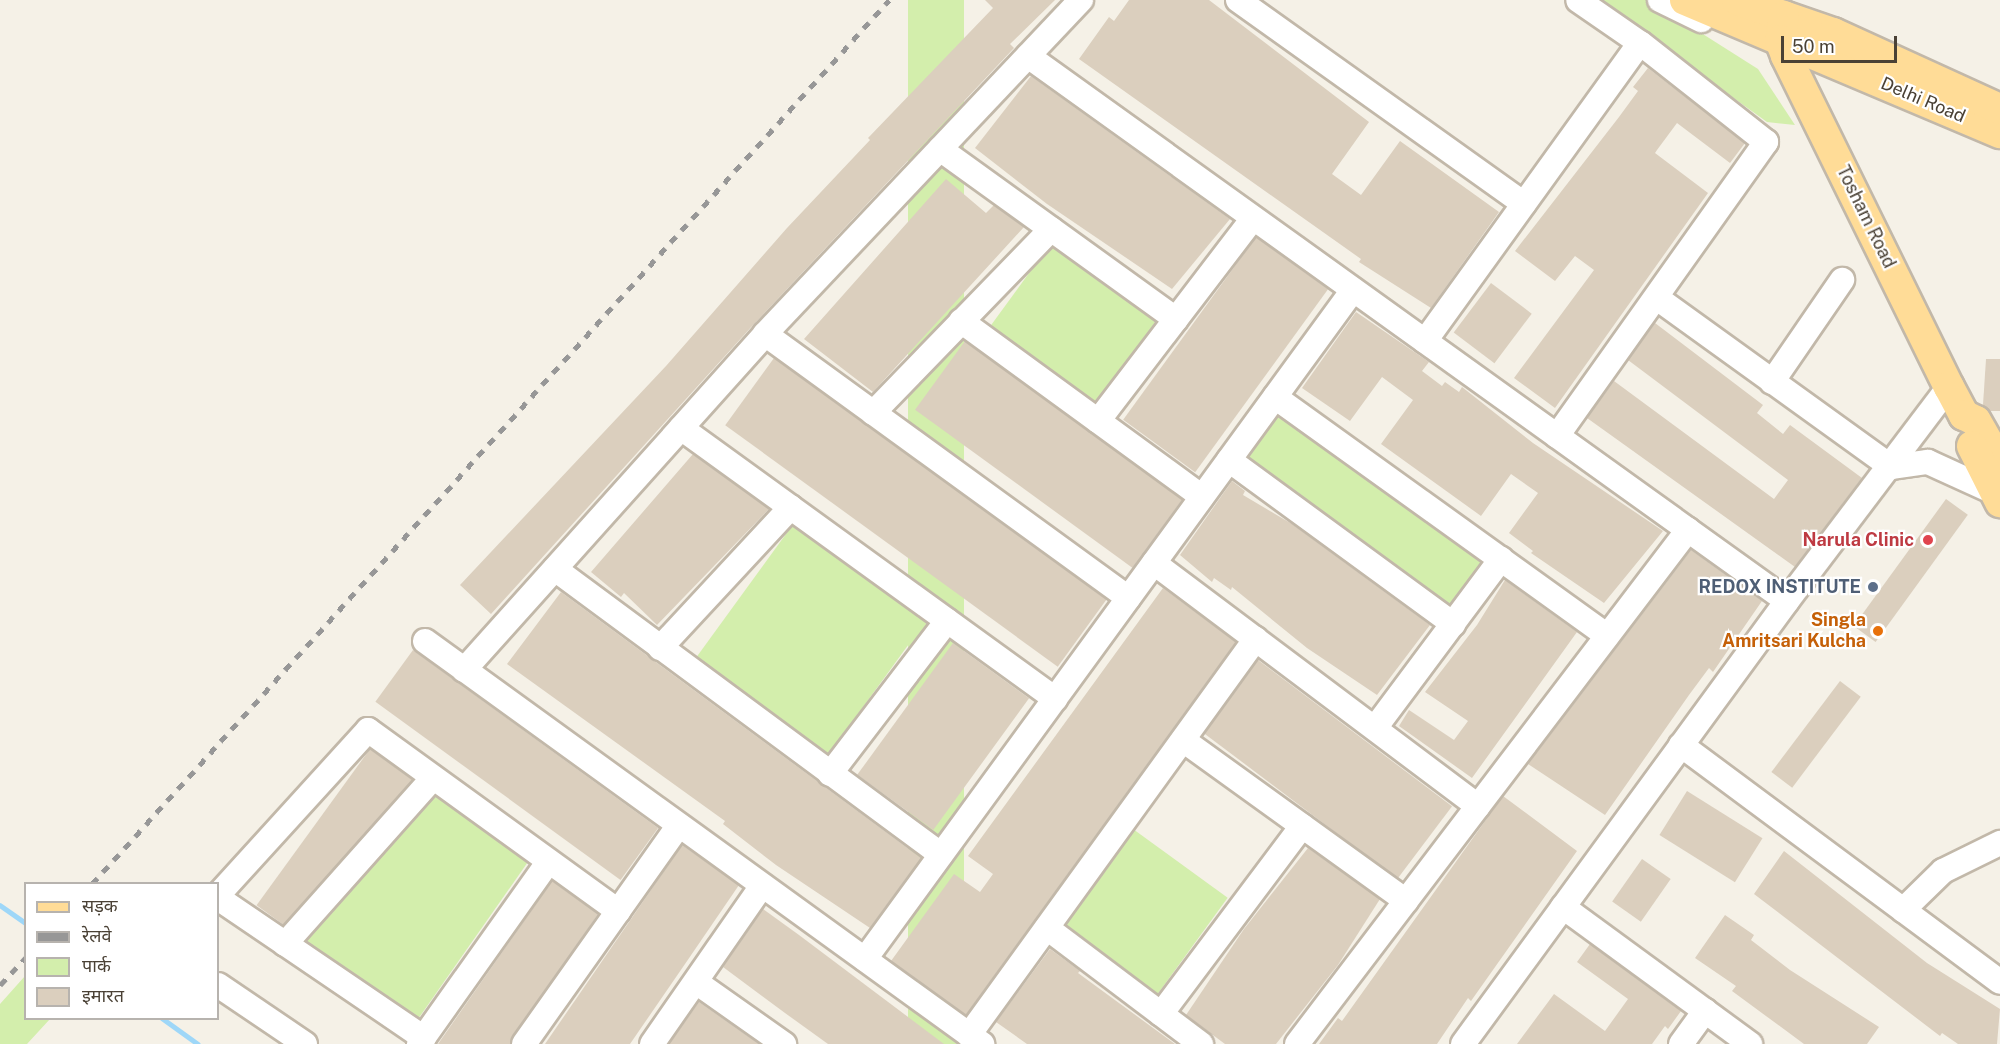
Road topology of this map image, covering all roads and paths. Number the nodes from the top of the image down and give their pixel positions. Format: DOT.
graph roads {
  1 [pos="1081,0"];
  2 [pos="1238,0"];
  3 [pos="1578,0"];
  4 [pos="1660,0"];
  5 [pos="1685,0"];
  6 [pos="1769,17"];
  7 [pos="1640,43"];
  8 [pos="1028,56"];
  9 [pos="2000,109"];
  10 [pos="2000,133"];
  11 [pos="940,149"];
  12 [pos="1524,204"];
  13 [pos="1253,218"];
  14 [pos="1051,229"];
  15 [pos="1842,280"];
  16 [pos="1353,290"];
  17 [pos="1657,298"];
  18 [pos="1176,319"];
  19 [pos="961,321"];
  20 [pos="765,334"];
  21 [pos="1425,341"];
  22 [pos="1772,382"];
  23 [pos="1949,387"];
  24 [pos="1275,397"];
  25 [pos="873,413"];
  26 [pos="1964,415"];
  27 [pos="1098,421"];
  28 [pos="681,428"];
  29 [pos="1557,436"];
  30 [pos="1229,460"];
  31 [pos="2000,463"];
  32 [pos="1891,467"];
  33 [pos="1202,496"];
  34 [pos="1999,496"];
  35 [pos="791,507"];
  36 [pos="1688,530"];
  37 [pos="1501,559"];
  38 [pos="1154,562"];
  39 [pos="555,569"];
  40 [pos="1128,598"];
  41 [pos="1787,601"];
  42 [pos="947,621"];
  43 [pos="1453,624"];
  44 [pos="1607,636"];
  45 [pos="1256,639"];
  46 [pos="425,641"];
  47 [pos="660,648"];
  48 [pos="464,670"];
  49 [pos="1055,699"];
  50 [pos="1375,728"];
  51 [pos="1183,740"];
  52 [pos="1681,745"];
  53 [pos="830,774"];
  54 [pos="433,778"];
  55 [pos="1479,806"];
  56 [pos="679,825"];
  57 [pos="1302,826"];
  58 [pos="2000,843"];
  59 [pos="940,855"];
  60 [pos="549,861"];
  61 [pos="762,886"];
  62 [pos="219,896"];
  63 [pos="219,898"];
  64 [pos="1406,901"];
  65 [pos="1563,907"];
  66 [pos="1903,910"];
  67 [pos="618,911"];
  68 [pos="1047,928"];
  69 [pos="285,944"];
  70 [pos="865,959"];
  71 [pos="696,982"];
  72 [pos="2000,982"];
  73 [pos="219,986"];
  74 [pos="1705,1011"];
  75 [pos="1161,1014"];
  76 [pos="975,1040"];
  77 [pos="422,1041"];
  78 [pos="305,1044"];
  79 [pos="524,1044"];
  80 [pos="652,1044"];
  81 [pos="784,1044"];
  82 [pos="1201,1044"];
  83 [pos="1297,1044"];
  84 [pos="1463,1044"];
  85 [pos="1681,1044"];
  86 [pos="1750,1044"];
  1 -- 8 [label="street"];
  2 -- 12 [label="street"];
  3 -- 7 [label="street"];
  4 -- 6 [label="street"];
  5 -- 6 [label="main road"];
  6 -- 9 [label="main road, Delhi Road"];
  6 -- 10 [label="main road, Delhi Road"];
  6 -- 23 [label="main road, Tosham Road"];
  7 -- 12 [label="street"];
  7 -- 17 [label="street"];
  8 -- 11 [label="street"];
  8 -- 13 [label="street"];
  11 -- 14 [label="street"];
  11 -- 20 [label="street"];
  12 -- 21 [label="street"];
  13 -- 16 [label="street"];
  13 -- 18 [label="street"];
  14 -- 18 [label="street"];
  14 -- 19 [label="street"];
  15 -- 22 [label="street"];
  16 -- 21 [label="street"];
  16 -- 24 [label="street"];
  17 -- 22 [label="street"];
  17 -- 29 [label="street"];
  18 -- 27 [label="street"];
  19 -- 25 [label="street"];
  19 -- 27 [label="street"];
  20 -- 25 [label="street"];
  20 -- 28 [label="street"];
  21 -- 29 [label="street"];
  22 -- 32 [label="street"];
  23 -- 26 [label="main road, Tosham Road"];
  23 -- 32 [label="street"];
  24 -- 30 [label="street"];
  24 -- 37 [label="street"];
  25 -- 40 [label="street"];
  26 -- 31 [label="main road, Tosham Road"];
  26 -- 34 [label="main road, Tosham Road"];
  27 -- 33 [label="street"];
  28 -- 35 [label="street"];
  28 -- 39 [label="street"];
  29 -- 36 [label="street"];
  30 -- 33 [label="street"];
  30 -- 43 [label="street"];
  32 -- 34 [label="street"];
  32 -- 41 [label="street"];
  33 -- 38 [label="street"];
  35 -- 42 [label="street"];
  35 -- 47 [label="street"];
  36 -- 41 [label="street"];
  36 -- 44 [label="street"];
  37 -- 43 [label="street"];
  37 -- 44 [label="street"];
  38 -- 40 [label="street"];
  38 -- 45 [label="street"];
  39 -- 47 [label="street"];
  39 -- 48 [label="street"];
  40 -- 49 [label="street"];
  41 -- 52 [label="street"];
  42 -- 49 [label="street"];
  42 -- 53 [label="street"];
  43 -- 50 [label="street"];
  44 -- 55 [label="street"];
  45 -- 50 [label="street"];
  45 -- 51 [label="street"];
  46 -- 48 [label="street"];
  47 -- 53 [label="street"];
  48 -- 56 [label="street"];
  49 -- 59 [label="street"];
  50 -- 55 [label="street"];
  51 -- 57 [label="street"];
  51 -- 68 [label="street"];
  52 -- 65 [label="street"];
  52 -- 66 [label="street"];
  53 -- 59 [label="street"];
  54 -- 60 [label="street"];
  54 -- 62 [label="street"];
  54 -- 69 [label="street"];
  55 -- 64 [label="street"];
  56 -- 61 [label="street"];
  56 -- 67 [label="street"];
  57 -- 64 [label="street"];
  57 -- 75 [label="street"];
  58 -- 66 [label="street"];
  59 -- 70 [label="street"];
  60 -- 67 [label="street"];
  60 -- 77 [label="street"];
  61 -- 70 [label="street"];
  61 -- 71 [label="street"];
  63 -- 69 [label="street"];
  64 -- 83 [label="street"];
  65 -- 74 [label="street"];
  65 -- 84 [label="street"];
  66 -- 72 [label="street"];
  67 -- 79 [label="street"];
  68 -- 75 [label="street"];
  68 -- 76 [label="street"];
  69 -- 77 [label="street"];
  70 -- 76 [label="street"];
  71 -- 80 [label="street"];
  71 -- 81 [label="street"];
  73 -- 78 [label="street"];
  74 -- 85 [label="street"];
  74 -- 86 [label="street"];
  75 -- 82 [label="street"];
}
